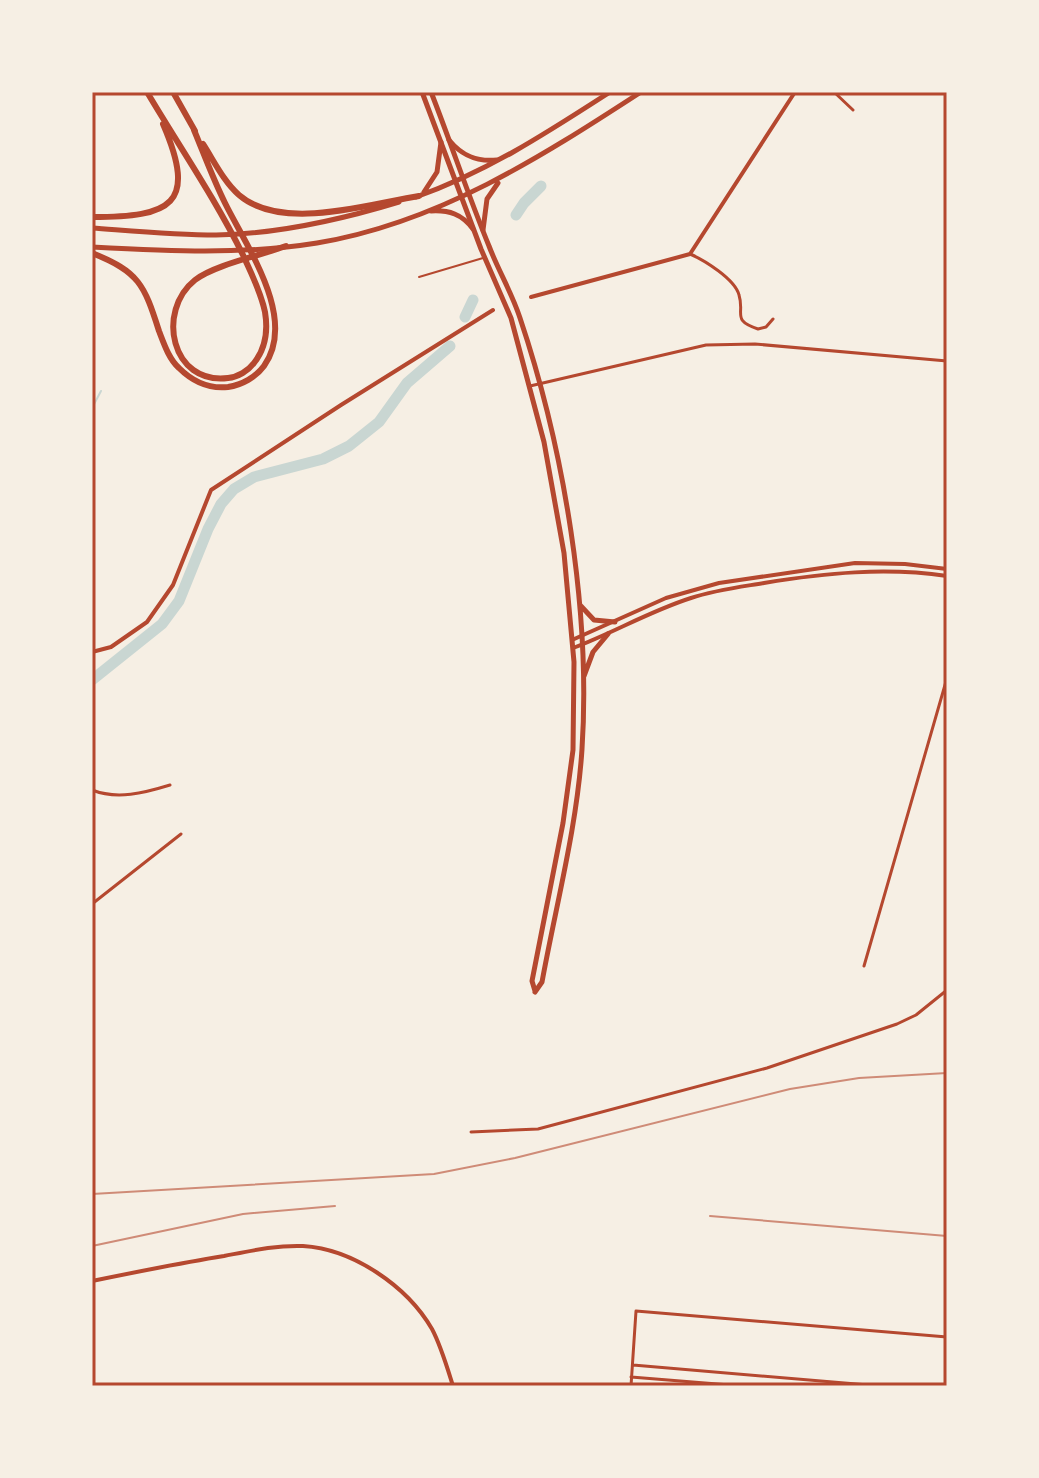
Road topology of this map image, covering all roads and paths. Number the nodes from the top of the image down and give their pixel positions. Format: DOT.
graph roads {
  1 [pos="147,92"];
  2 [pos="173,92"];
  3 [pos="422,92"];
  4 [pos="431,92"];
  5 [pos="610,92"];
  6 [pos="641,92"];
  7 [pos="795,92"];
  8 [pos="834,92"];
  9 [pos="155,106"];
  10 [pos="853,110"];
  11 [pos="194,130"];
  12 [pos="449,140"];
  13 [pos="441,142"];
  14 [pos="502,159"];
  15 [pos="504,177"];
  16 [pos="463,178"];
  17 [pos="456,181"];
  18 [pos="469,194"];
  19 [pos="419,196"];
  20 [pos="461,197"];
  21 [pos="426,211"];
  22 [pos="92,217"];
  23 [pos="92,228"];
  24 [pos="473,229"];
  25 [pos="483,230"];
  26 [pos="286,246"];
  27 [pos="92,247"];
  28 [pos="92,253"];
  29 [pos="690,254"];
  30 [pos="485,258"];
  31 [pos="419,277"];
  32 [pos="531,297"];
  33 [pos="493,310"];
  34 [pos="773,319"];
  35 [pos="947,361"];
  36 [pos="539,384"];
  37 [pos="530,386"];
  38 [pos="947,569"];
  39 [pos="947,576"];
  40 [pos="578,603"];
  41 [pos="615,622"];
  42 [pos="608,634"];
  43 [pos="580,637"];
  44 [pos="572,640"];
  45 [pos="581,645"];
  46 [pos="573,648"];
  47 [pos="92,652"];
  48 [pos="947,678"];
  49 [pos="583,685"];
  50 [pos="170,785"];
  51 [pos="92,790"];
  52 [pos="181,834"];
  53 [pos="92,904"];
  54 [pos="864,966"];
  55 [pos="947,990"];
  56 [pos="471,1132"];
  57 [pos="92,1281"];
  58 [pos="947,1337"];
  59 [pos="632,1365"];
  60 [pos="631,1377"];
  61 [pos="453,1386"];
  62 [pos="631,1386"];
  63 [pos="742,1386"];
  64 [pos="880,1386"];
  1 -- 9 [label="highway"];
  2 -- 11 [label="highway"];
  3 -- 13 [label="main road"];
  4 -- 12 [label="main road"];
  5 -- 14 [label="main road"];
  6 -- 15 [label="main road"];
  7 -- 29 [label="street"];
  8 -- 10 [label="street"];
  9 -- 22 [label="highway"];
  9 -- 26 [label="highway"];
  11 -- 19 [label="highway"];
  11 -- 28 [label="highway"];
  12 -- 14 [label="main road"];
  12 -- 16 [label="main road"];
  13 -- 17 [label="main road"];
  13 -- 19 [label="main road"];
  14 -- 16 [label="main road"];
  15 -- 18 [label="main road"];
  15 -- 25 [label="main road"];
  16 -- 17 [label="main road"];
  16 -- 18 [label="main road"];
  17 -- 19 [label="main road"];
  17 -- 20 [label="main road"];
  18 -- 20 [label="main road"];
  18 -- 25 [label="main road"];
  19 -- 23 [label="main road"];
  20 -- 21 [label="main road"];
  20 -- 24 [label="main road"];
  21 -- 24 [label="main road"];
  21 -- 26 [label="main road"];
  24 -- 30 [label="main road"];
  25 -- 36 [label="main road"];
  26 -- 27 [label="main road"];
  29 -- 32 [label="street"];
  29 -- 34 [label="street"];
  30 -- 31 [label="lane"];
  30 -- 37 [label="main road"];
  33 -- 47 [label="street"];
  35 -- 36 [label="street"];
  36 -- 37 [label="street"];
  36 -- 40 [label="main road"];
  37 -- 44 [label="main road"];
  38 -- 41 [label="street"];
  39 -- 42 [label="street"];
  40 -- 41 [label="main road"];
  40 -- 43 [label="main road"];
  41 -- 43 [label="street"];
  42 -- 45 [label="street"];
  42 -- 49 [label="main road"];
  43 -- 44 [label="street"];
  43 -- 45 [label="main road"];
  44 -- 46 [label="main road"];
  45 -- 46 [label="street"];
  45 -- 49 [label="main road"];
  46 -- 49 [label="main road"];
  48 -- 54 [label="street"];
  50 -- 51 [label="street"];
  52 -- 53 [label="street"];
  55 -- 56 [label="street"];
  57 -- 61 [label="street"];
  58 -- 59 [label="street"];
  59 -- 60 [label="street"];
  59 -- 64 [label="street"];
  60 -- 62 [label="street"];
  60 -- 63 [label="street"];
}
